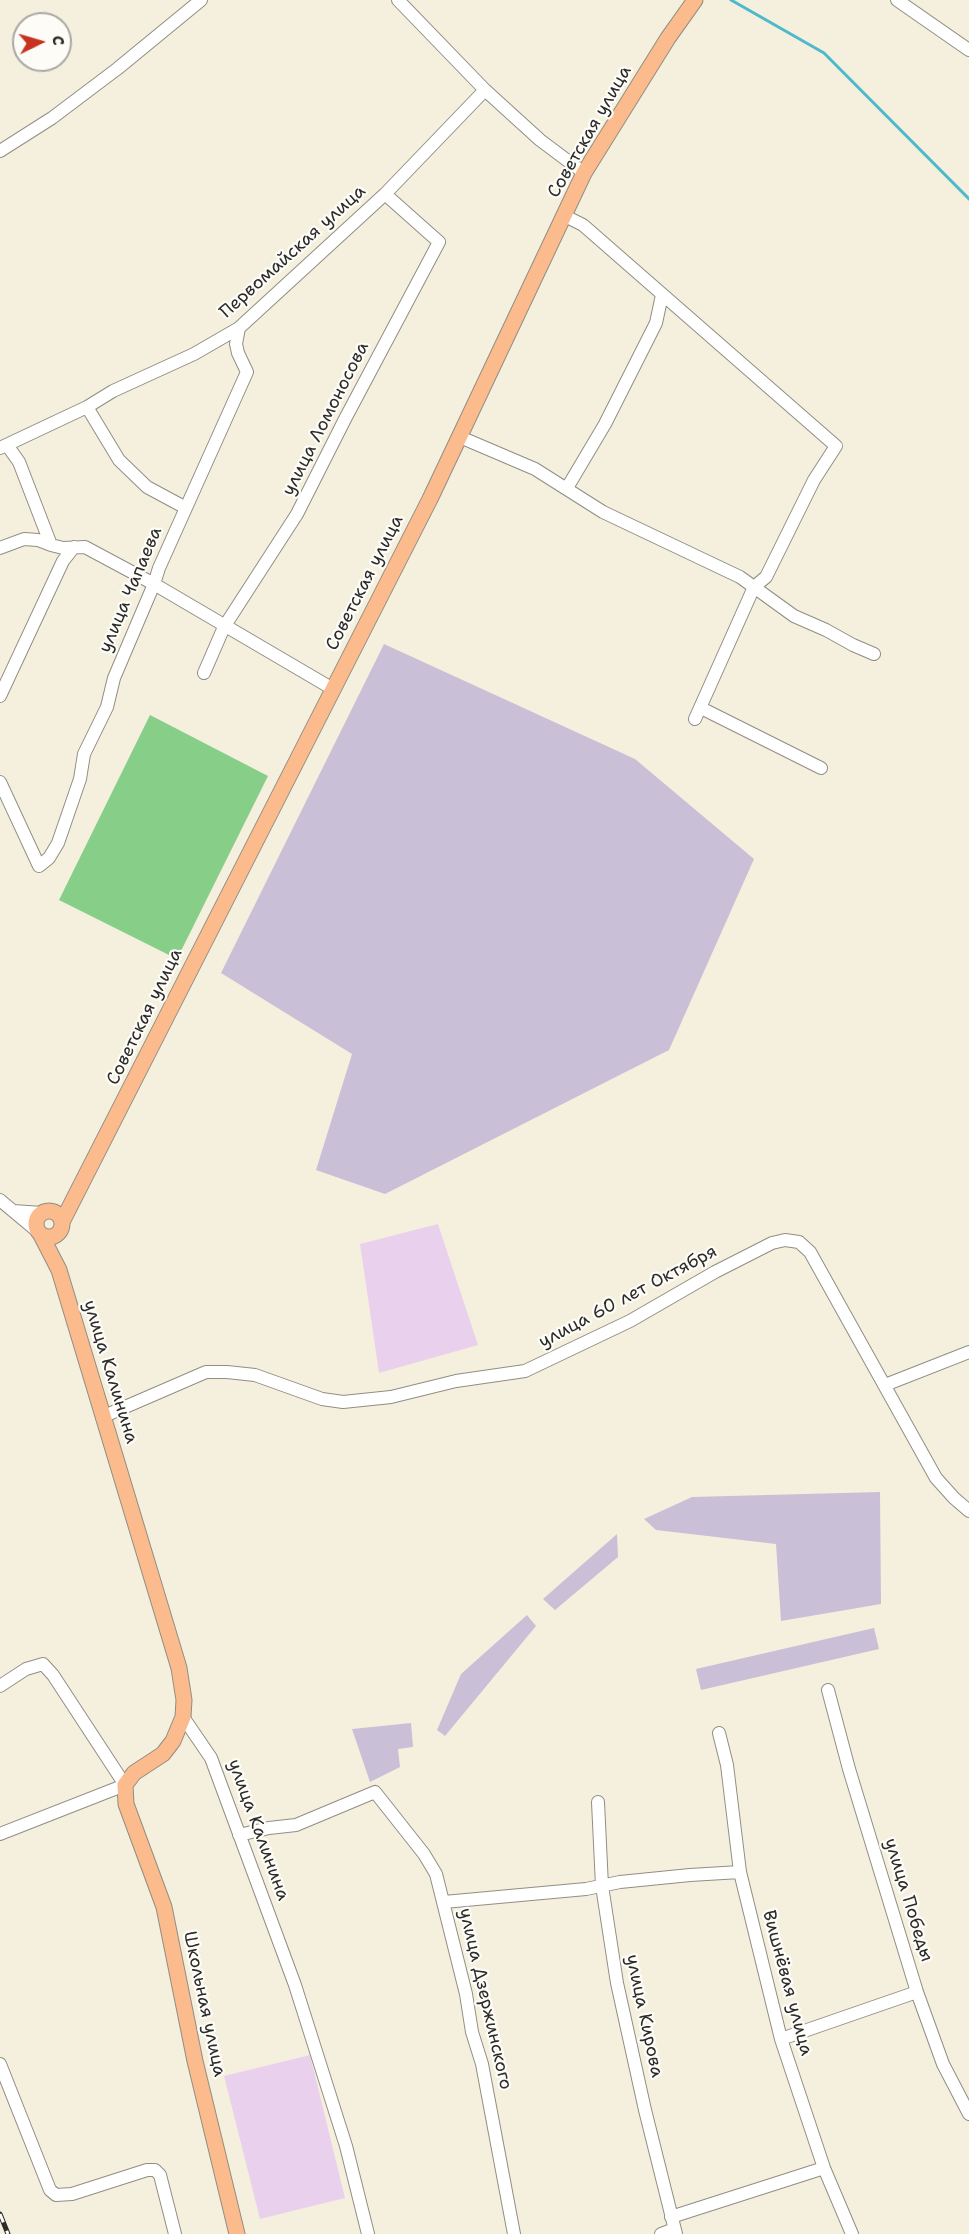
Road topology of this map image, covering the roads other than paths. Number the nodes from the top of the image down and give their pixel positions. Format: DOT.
graph roads {
  1 [pos="201,0"];
  2 [pos="398,0"];
  3 [pos="897,0"];
  4 [pos="692,1"];
  5 [pos="969,50"];
  6 [pos="485,90"];
  7 [pos="0,151"];
  8 [pos="584,173"];
  9 [pos="385,194"];
  10 [pos="565,216"];
  11 [pos="662,295"];
  12 [pos="239,328"];
  13 [pos="87,407"];
  14 [pos="460,437"];
  15 [pos="4,446"];
  16 [pos="567,488"];
  17 [pos="186,508"];
  18 [pos="51,545"];
  19 [pos="74,547"];
  20 [pos="0,549"];
  21 [pos="154,584"];
  22 [pos="754,588"];
  23 [pos="224,627"];
  24 [pos="874,654"];
  25 [pos="204,673"];
  26 [pos="333,689"];
  27 [pos="0,696"];
  28 [pos="820,768"];
  29 [pos="0,782"];
  30 [pos="0,1200"];
  31 [pos="13,1211"];
  32 [pos="54,1220"];
  33 [pos="39,1233"];
  34 [pos="59,1270"];
  35 [pos="969,1352"];
  36 [pos="885,1385"];
  37 [pos="102,1417"];
  38 [pos="969,1511"];
  39 [pos="0,1686"];
  40 [pos="828,1690"];
  41 [pos="183,1717"];
  42 [pos="719,1733"];
  43 [pos="125,1785"];
  44 [pos="598,1802"];
  45 [pos="0,1834"];
  46 [pos="239,1835"];
  47 [pos="740,1872"];
  48 [pos="602,1886"];
  49 [pos="444,1902"];
  50 [pos="917,1992"];
  51 [pos="781,2039"];
  52 [pos="0,2064"];
  53 [pos="969,2114"];
  54 [pos="824,2168"];
  55 [pos="674,2227"];
  56 [pos="175,2234"];
  57 [pos="237,2234"];
  58 [pos="368,2234"];
  59 [pos="514,2234"];
  60 [pos="661,2234"];
  61 [pos="852,2234"];
  1 -- 7 [label="street"];
  2 -- 6 [label="street"];
  3 -- 5 [label="street"];
  4 -- 8 [label="main road, Советская улица"];
  6 -- 8 [label="street"];
  6 -- 9 [label="street, Первомайская улица"];
  8 -- 10 [label="main road, Советская улица"];
  9 -- 12 [label="street, Первомайская улица"];
  9 -- 23 [label="street, улица Ломоносова"];
  10 -- 11 [label="street"];
  10 -- 14 [label="main road, Советская улица"];
  11 -- 16 [label="street"];
  11 -- 22 [label="street"];
  12 -- 13 [label="street, Первомайская улица"];
  12 -- 17 [label="street, улица Чапаева"];
  13 -- 15 [label="street, Первомайская улица"];
  13 -- 17 [label="street"];
  14 -- 16 [label="street"];
  14 -- 26 [label="main road, Советская улица"];
  15 -- 18 [label="street"];
  16 -- 22 [label="street"];
  17 -- 21 [label="street, улица Чапаева"];
  18 -- 19 [label="street"];
  18 -- 20 [label="street"];
  19 -- 21 [label="street"];
  19 -- 27 [label="street"];
  21 -- 23 [label="street"];
  21 -- 29 [label="street, улица Чапаева"];
  22 -- 24 [label="street"];
  22 -- 28 [label="street"];
  23 -- 25 [label="street, улица Ломоносова"];
  23 -- 26 [label="street"];
  26 -- 32 [label="main road, Советская улица"];
  30 -- 31 [label="street"];
  31 -- 32 [label="street"];
  31 -- 33 [label="street"];
  32 -- 33 [label="main road"];
  32 -- 33 [label="main road"];
  32 -- 34 [label="main road"];
  33 -- 34 [label="main road"];
  34 -- 37 [label="main road, улица Калинина"];
  35 -- 36 [label="street"];
  36 -- 37 [label="street, улица 60 лет Октября"];
  36 -- 38 [label="street"];
  37 -- 41 [label="main road, улица Калинина"];
  39 -- 43 [label="street"];
  40 -- 50 [label="street, улица Победы"];
  41 -- 43 [label="main road"];
  41 -- 46 [label="street, улица Калинина"];
  42 -- 47 [label="street, Вишнёвая улица"];
  43 -- 45 [label="street"];
  43 -- 57 [label="main road, Школьная улица"];
  44 -- 48 [label="street, улица Кирова"];
  46 -- 49 [label="street, улица Дзержинского"];
  46 -- 58 [label="street, улица Калинина"];
  47 -- 48 [label="street"];
  47 -- 51 [label="street, Вишнёвая улица"];
  48 -- 49 [label="street"];
  48 -- 55 [label="street, улица Кирова"];
  49 -- 59 [label="street, улица Дзержинского"];
  50 -- 51 [label="street"];
  50 -- 53 [label="street, улица Победы"];
  51 -- 54 [label="street, Вишнёвая улица"];
  52 -- 56 [label="street"];
  54 -- 55 [label="street"];
  54 -- 61 [label="street, Вишнёвая улица"];
  55 -- 60 [label="street"];
}
